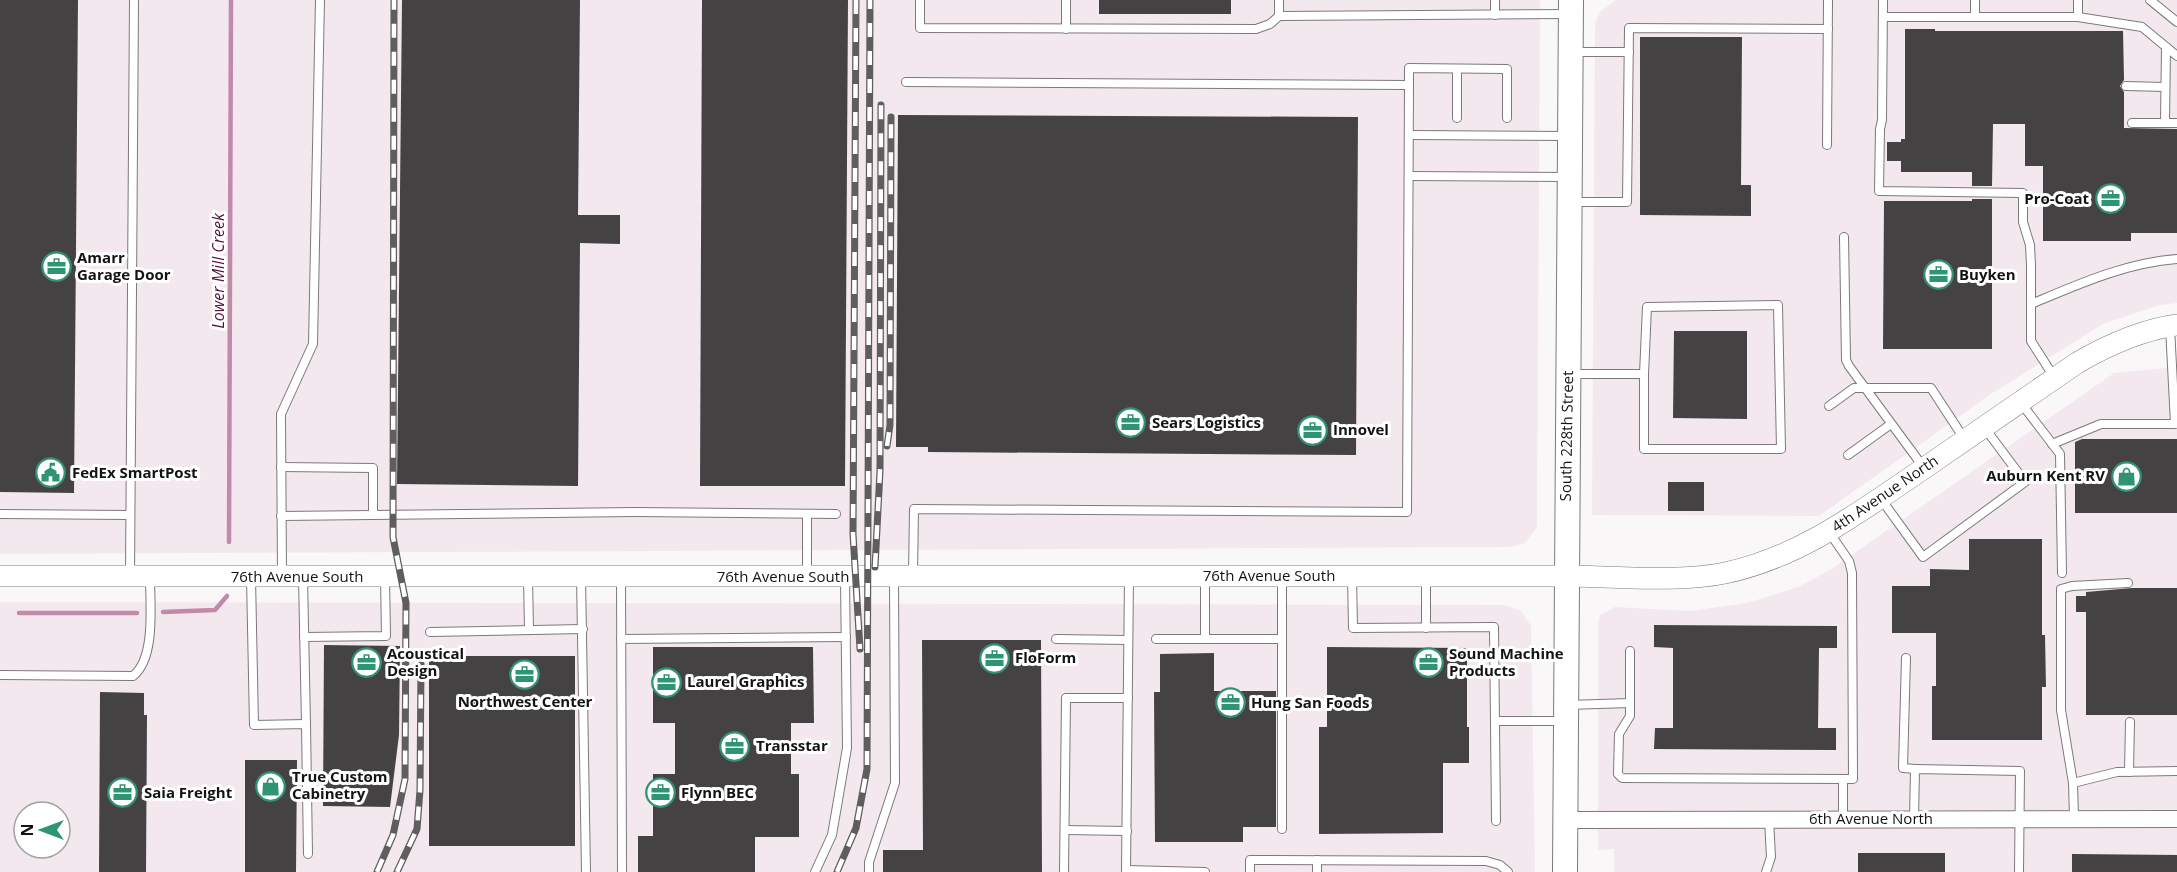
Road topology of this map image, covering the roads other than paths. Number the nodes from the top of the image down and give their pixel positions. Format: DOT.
graph roads {
  1 [pos="134,0"];
  2 [pos="320,0"];
  3 [pos="920,0"];
  4 [pos="1066,0"];
  5 [pos="1279,0"];
  6 [pos="1495,0"];
  7 [pos="1828,0"];
  8 [pos="1883,0"];
  9 [pos="1975,0"];
  10 [pos="2078,0"];
  11 [pos="2152,1"];
  12 [pos="1570,7"];
  13 [pos="1495,15"];
  14 [pos="1279,16"];
  15 [pos="1883,17"];
  16 [pos="1975,17"];
  17 [pos="2078,17"];
  18 [pos="2177,22"];
  19 [pos="1066,29"];
  20 [pos="1828,29"];
  21 [pos="2166,47"];
  22 [pos="1570,52"];
  23 [pos="1629,52"];
  24 [pos="2177,56"];
  25 [pos="1457,69"];
  26 [pos="906,82"];
  27 [pos="1409,85"];
  28 [pos="2126,86"];
  29 [pos="2165,87"];
  30 [pos="1457,118"];
  31 [pos="1507,118"];
  32 [pos="2132,123"];
  33 [pos="2165,123"];
  34 [pos="2177,123"];
  35 [pos="1409,135"];
  36 [pos="1569,136"];
  37 [pos="1827,145"];
  38 [pos="1409,176"];
  39 [pos="1569,177"];
  40 [pos="1569,202"];
  41 [pos="1844,237"];
  42 [pos="2177,259"];
  43 [pos="2031,304"];
  44 [pos="2173,326"];
  45 [pos="1568,374"];
  46 [pos="1644,374"];
  47 [pos="2055,378"];
  48 [pos="1865,388"];
  49 [pos="2020,402"];
  50 [pos="1829,406"];
  51 [pos="1892,424"];
  52 [pos="1984,427"];
  53 [pos="1965,440"];
  54 [pos="2052,444"];
  55 [pos="1848,455"];
  56 [pos="281,468"];
  57 [pos="1924,468"];
  58 [pos="1880,498"];
  59 [pos="0,514"];
  60 [pos="807,514"];
  61 [pos="836,514"];
  62 [pos="130,515"];
  63 [pos="373,515"];
  64 [pos="281,516"];
  65 [pos="1829,532"];
  66 [pos="2062,573"];
  67 [pos="0,576"];
  68 [pos="845,576"];
  69 [pos="904,576"];
  70 [pos="1129,576"];
  71 [pos="1205,576"];
  72 [pos="1282,576"];
  73 [pos="1352,576"];
  74 [pos="1426,576"];
  75 [pos="1566,576"];
  76 [pos="140,577"];
  77 [pos="251,577"];
  78 [pos="282,577"];
  79 [pos="303,577"];
  80 [pos="385,577"];
  81 [pos="528,577"];
  82 [pos="581,577"];
  83 [pos="621,577"];
  84 [pos="807,577"];
  85 [pos="2128,584"];
  86 [pos="1426,628"];
  87 [pos="582,629"];
  88 [pos="529,630"];
  89 [pos="430,632"];
  90 [pos="846,637"];
  91 [pos="304,638"];
  92 [pos="621,639"];
  93 [pos="1056,639"];
  94 [pos="1156,639"];
  95 [pos="1205,639"];
  96 [pos="1282,639"];
  97 [pos="1128,640"];
  98 [pos="1630,651"];
  99 [pos="1906,658"];
  100 [pos="0,675"];
  101 [pos="1128,698"];
  102 [pos="1630,703"];
  103 [pos="1566,713"];
  104 [pos="1495,721"];
  105 [pos="2130,722"];
  106 [pos="306,724"];
  107 [pos="1916,769"];
  108 [pos="2177,771"];
  109 [pos="2129,772"];
  110 [pos="1843,779"];
  111 [pos="2073,783"];
  112 [pos="2074,818"];
  113 [pos="1769,819"];
  114 [pos="1843,819"];
  115 [pos="1914,819"];
  116 [pos="2018,819"];
  117 [pos="2177,819"];
  118 [pos="1566,820"];
  119 [pos="1496,821"];
  120 [pos="1282,829"];
  121 [pos="1065,830"];
  122 [pos="1127,831"];
  123 [pos="309,854"];
  124 [pos="1317,860"];
  125 [pos="1126,871"];
  126 [pos="586,872"];
  127 [pos="622,872"];
  128 [pos="815,872"];
  129 [pos="869,872"];
  130 [pos="1064,872"];
  131 [pos="1205,872"];
  132 [pos="1250,872"];
  133 [pos="1317,872"];
  134 [pos="1508,872"];
  135 [pos="1565,872"];
  136 [pos="1766,872"];
  137 [pos="2019,872"];
  1 -- 62 [label="lane"];
  2 -- 56 [label="lane"];
  3 -- 19 [label="lane"];
  4 -- 19 [label="lane"];
  5 -- 14 [label="lane"];
  6 -- 13 [label="lane"];
  7 -- 20 [label="lane"];
  8 -- 15 [label="lane"];
  9 -- 16 [label="lane"];
  10 -- 17 [label="lane"];
  11 -- 18 [label="lane"];
  12 -- 13 [label="lane"];
  12 -- 22 [label="main road, South 228th Street"];
  13 -- 14 [label="lane"];
  14 -- 19 [label="lane"];
  15 -- 16 [label="lane"];
  15 -- 43 [label="lane"];
  16 -- 17 [label="lane"];
  17 -- 21 [label="lane"];
  20 -- 23 [label="lane"];
  20 -- 37 [label="lane"];
  21 -- 24 [label="lane"];
  21 -- 29 [label="lane"];
  22 -- 23 [label="lane"];
  22 -- 36 [label="main road, South 228th Street"];
  23 -- 40 [label="lane"];
  25 -- 27 [label="lane"];
  25 -- 30 [label="lane"];
  25 -- 31 [label="lane"];
  26 -- 27 [label="lane"];
  27 -- 35 [label="lane"];
  28 -- 29 [label="lane"];
  29 -- 33 [label="lane"];
  32 -- 33 [label="lane"];
  33 -- 34 [label="lane"];
  35 -- 36 [label="lane"];
  35 -- 38 [label="lane"];
  36 -- 39 [label="main road, South 228th Street"];
  38 -- 39 [label="lane"];
  38 -- 69 [label="lane"];
  39 -- 40 [label="main road, South 228th Street"];
  40 -- 45 [label="main road, South 228th Street"];
  41 -- 48 [label="lane"];
  42 -- 43 [label="lane"];
  43 -- 47 [label="lane"];
  44 -- 47 [label="street, 4th Avenue North"];
  44 -- 54 [label="lane"];
  45 -- 46 [label="lane"];
  45 -- 75 [label="main road, South 228th Street"];
  46 -- 46 [label="lane"];
  47 -- 49 [label="street, 4th Avenue North"];
  48 -- 50 [label="lane"];
  48 -- 51 [label="lane"];
  48 -- 53 [label="lane"];
  49 -- 52 [label="street, 4th Avenue North"];
  49 -- 54 [label="lane"];
  51 -- 55 [label="lane"];
  51 -- 57 [label="lane"];
  52 -- 53 [label="street, 4th Avenue North"];
  52 -- 58 [label="lane"];
  53 -- 57 [label="street, 4th Avenue North"];
  54 -- 66 [label="lane"];
  56 -- 63 [label="lane"];
  56 -- 64 [label="lane"];
  57 -- 58 [label="street, 4th Avenue North"];
  58 -- 65 [label="street, 4th Avenue North"];
  59 -- 62 [label="lane"];
  60 -- 61 [label="lane"];
  60 -- 63 [label="lane"];
  60 -- 84 [label="lane"];
  62 -- 76 [label="lane"];
  63 -- 64 [label="lane"];
  64 -- 78 [label="lane"];
  65 -- 75 [label="street, 4th Avenue North"];
  65 -- 110 [label="lane"];
  67 -- 76 [label="street, 76th Avenue South"];
  68 -- 69 [label="street, 76th Avenue South"];
  68 -- 84 [label="street, 76th Avenue South"];
  68 -- 90 [label="lane"];
  69 -- 70 [label="street, 76th Avenue South"];
  69 -- 129 [label="lane"];
  70 -- 71 [label="street, 76th Avenue South"];
  70 -- 97 [label="lane"];
  71 -- 72 [label="street, 76th Avenue South"];
  71 -- 95 [label="lane"];
  72 -- 73 [label="street, 76th Avenue South"];
  72 -- 96 [label="lane"];
  73 -- 74 [label="street, 76th Avenue South"];
  73 -- 86 [label="lane"];
  74 -- 75 [label="street, 76th Avenue South"];
  74 -- 86 [label="lane"];
  75 -- 103 [label="main road, South 228th Street"];
  76 -- 77 [label="street, 76th Avenue South"];
  76 -- 100 [label="lane"];
  77 -- 78 [label="street, 76th Avenue South"];
  77 -- 106 [label="lane"];
  78 -- 79 [label="street, 76th Avenue South"];
  79 -- 80 [label="street, 76th Avenue South"];
  79 -- 91 [label="lane"];
  80 -- 81 [label="street, 76th Avenue South"];
  80 -- 91 [label="lane"];
  81 -- 82 [label="street, 76th Avenue South"];
  81 -- 88 [label="lane"];
  82 -- 83 [label="street, 76th Avenue South"];
  82 -- 87 [label="lane"];
  83 -- 84 [label="street, 76th Avenue South"];
  83 -- 92 [label="lane"];
  85 -- 111 [label="lane"];
  86 -- 104 [label="lane"];
  87 -- 88 [label="lane"];
  87 -- 126 [label="lane"];
  88 -- 89 [label="lane"];
  90 -- 92 [label="lane"];
  90 -- 128 [label="lane"];
  91 -- 106 [label="lane"];
  92 -- 127 [label="lane"];
  93 -- 97 [label="lane"];
  94 -- 95 [label="lane"];
  95 -- 96 [label="lane"];
  96 -- 120 [label="lane"];
  97 -- 101 [label="lane"];
  98 -- 102 [label="lane"];
  99 -- 107 [label="lane"];
  101 -- 121 [label="lane"];
  101 -- 122 [label="lane"];
  102 -- 103 [label="lane"];
  102 -- 110 [label="lane"];
  103 -- 104 [label="lane"];
  103 -- 118 [label="main road, South 228th Street"];
  104 -- 119 [label="lane"];
  105 -- 109 [label="lane"];
  106 -- 123 [label="lane"];
  107 -- 115 [label="lane"];
  107 -- 116 [label="lane"];
  108 -- 109 [label="lane"];
  109 -- 111 [label="lane"];
  110 -- 114 [label="lane"];
  111 -- 112 [label="lane"];
  112 -- 116 [label="street, 6th Avenue North"];
  112 -- 117 [label="street, 6th Avenue North"];
  113 -- 114 [label="street, 6th Avenue North"];
  113 -- 118 [label="street, 6th Avenue North"];
  113 -- 136 [label="lane"];
  114 -- 115 [label="street, 6th Avenue North"];
  115 -- 116 [label="street, 6th Avenue North"];
  116 -- 137 [label="lane"];
  118 -- 135 [label="main road, South 228th Street"];
  121 -- 122 [label="lane"];
  121 -- 130 [label="lane"];
  122 -- 125 [label="lane"];
  124 -- 132 [label="lane"];
  124 -- 133 [label="lane"];
  124 -- 134 [label="lane"];
  125 -- 131 [label="lane"];
}
